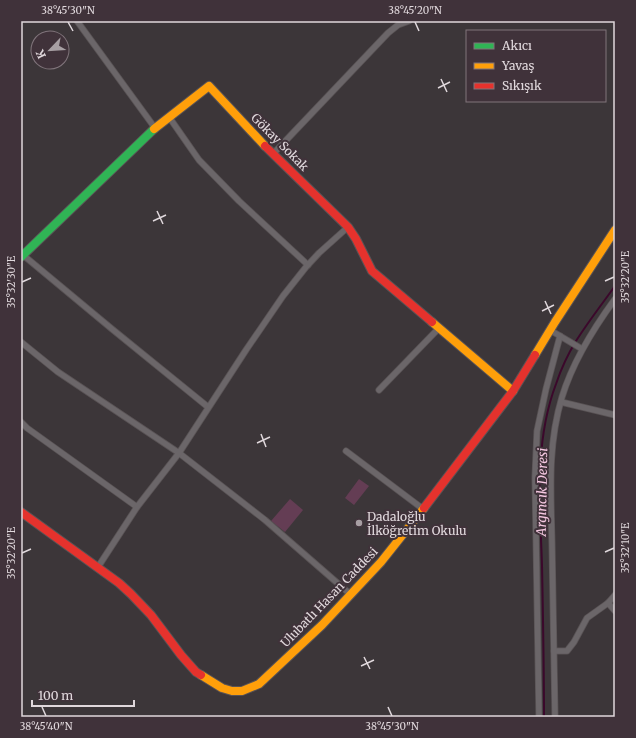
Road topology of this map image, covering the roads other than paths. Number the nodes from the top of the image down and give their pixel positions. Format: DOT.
graph roads {
  1 [pos="77,21"];
  2 [pos="409,21"];
  3 [pos="169,117"];
  4 [pos="155,128"];
  5 [pos="273,154"];
  6 [pos="348,227"];
  7 [pos="615,230"];
  8 [pos="22,255"];
  9 [pos="308,265"];
  10 [pos="615,299"];
  11 [pos="439,328"];
  12 [pos="550,330"];
  13 [pos="560,336"];
  14 [pos="21,342"];
  15 [pos="582,349"];
  16 [pos="379,390"];
  17 [pos="513,391"];
  18 [pos="560,402"];
  19 [pos="208,407"];
  20 [pos="615,415"];
  21 [pos="21,422"];
  22 [pos="346,451"];
  23 [pos="179,453"];
  24 [pos="137,507"];
  25 [pos="422,509"];
  26 [pos="21,512"];
  27 [pos="98,567"];
  28 [pos="350,594"];
  29 [pos="615,595"];
  30 [pos="608,603"];
  31 [pos="615,611"];
  32 [pos="554,651"];
  33 [pos="539,717"];
  34 [pos="555,717"];
  1 -- 4 [label="street"];
  2 -- 5 [label="street"];
  3 -- 4 [label="street, Gökay Sokak"];
  3 -- 5 [label="street, Gökay Sokak"];
  3 -- 9 [label="street"];
  4 -- 8 [label="street, Gökay Sokak"];
  5 -- 6 [label="street, Gökay Sokak"];
  6 -- 9 [label="street"];
  6 -- 11 [label="street, Gökay Sokak"];
  7 -- 12 [label="street, Ulubatlı Hasan Caddesi"];
  8 -- 19 [label="street"];
  9 -- 19 [label="street"];
  10 -- 15 [label="street"];
  11 -- 16 [label="street"];
  11 -- 17 [label="street, Gökay Sokak"];
  12 -- 13 [label="street"];
  12 -- 17 [label="street, Ulubatlı Hasan Caddesi"];
  13 -- 15 [label="street"];
  13 -- 33 [label="street"];
  14 -- 23 [label="street"];
  15 -- 18 [label="street"];
  17 -- 25 [label="street, Ulubatlı Hasan Caddesi"];
  18 -- 20 [label="street"];
  18 -- 32 [label="street"];
  19 -- 23 [label="street"];
  21 -- 24 [label="street"];
  22 -- 25 [label="street"];
  23 -- 24 [label="street"];
  23 -- 28 [label="street"];
  24 -- 27 [label="street"];
  25 -- 28 [label="street, Ulubatlı Hasan Caddesi"];
  26 -- 27 [label="street, Ulubatlı Hasan Caddesi"];
  27 -- 28 [label="street, Ulubatlı Hasan Caddesi"];
  29 -- 30 [label="street"];
  30 -- 31 [label="street"];
  30 -- 32 [label="street"];
  32 -- 34 [label="street"];
}
